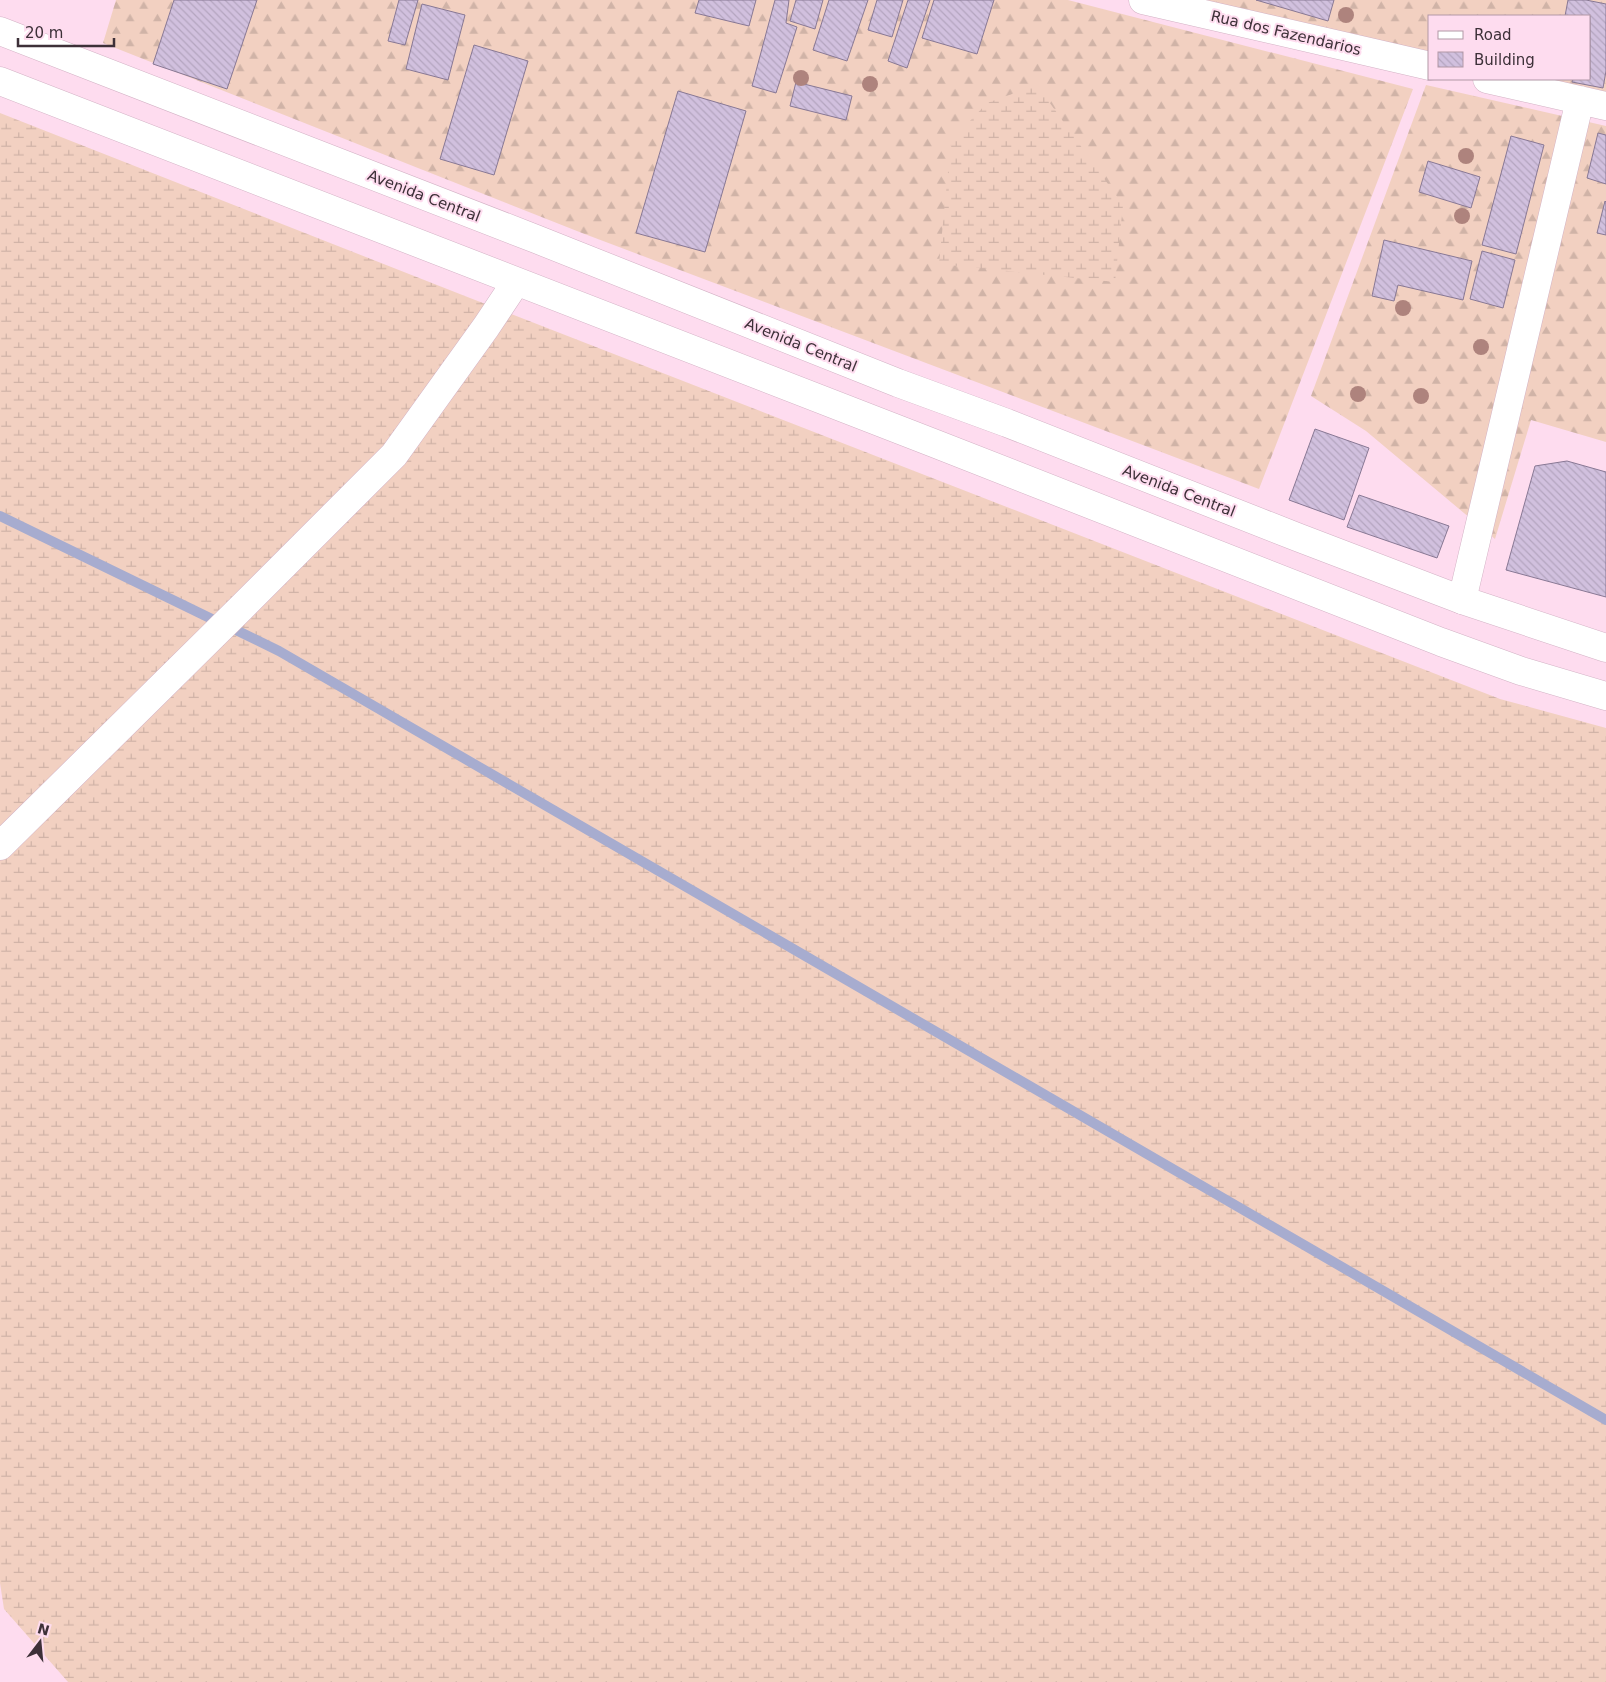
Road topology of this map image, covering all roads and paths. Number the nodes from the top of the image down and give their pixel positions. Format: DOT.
graph roads {
  1 [pos="1143,0"];
  2 [pos="0,31"];
  3 [pos="1428,66"];
  4 [pos="1491,80"];
  5 [pos="0,81"];
  6 [pos="1580,100"];
  7 [pos="1606,106"];
  8 [pos="516,282"];
  9 [pos="1462,600"];
  10 [pos="1606,648"];
  11 [pos="1606,696"];
  12 [pos="0,846"];
  1 -- 3 [label="main road, Rua dos Fazendarios"];
  2 -- 9 [label="main road, Avenida Central"];
  4 -- 6 [label="main road"];
  5 -- 8 [label="main road"];
  6 -- 7 [label="main road"];
  6 -- 9 [label="main road"];
  8 -- 11 [label="main road"];
  8 -- 12 [label="main road"];
  9 -- 10 [label="main road, Avenida Central"];
}
